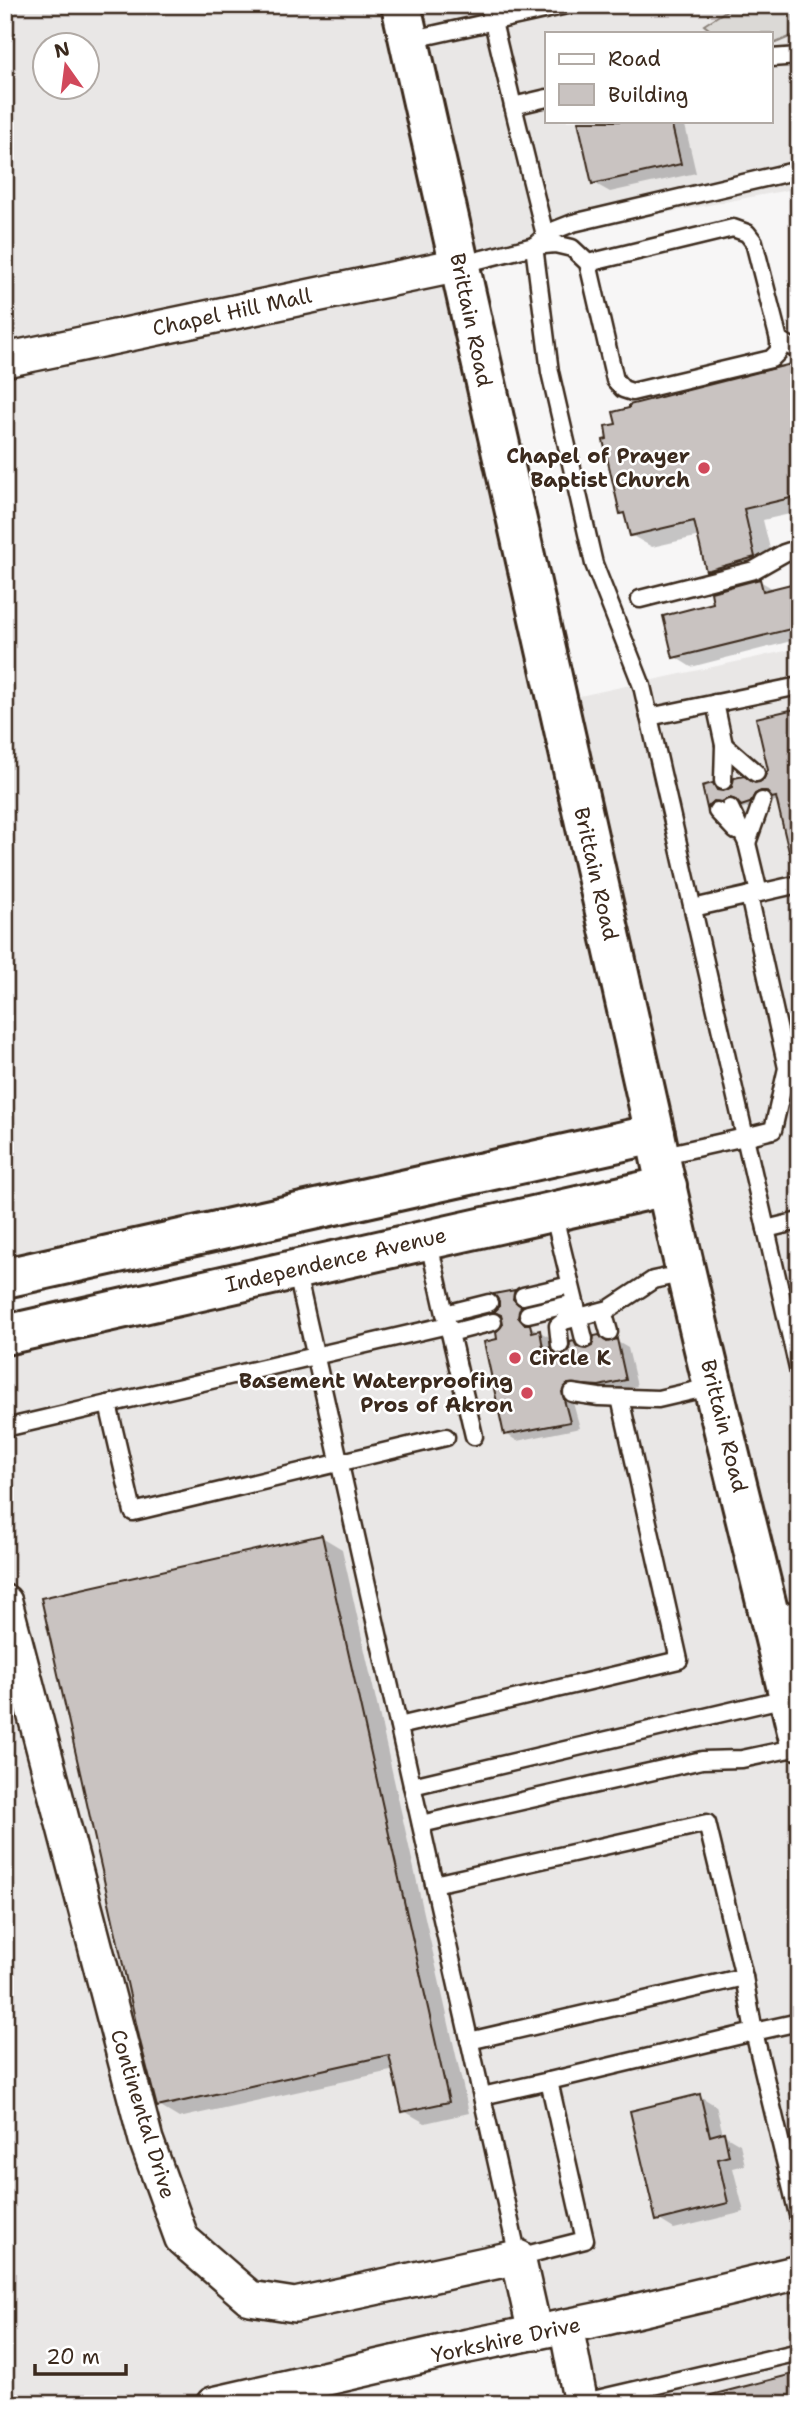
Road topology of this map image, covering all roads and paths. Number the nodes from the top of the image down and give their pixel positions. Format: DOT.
graph roads {
  1 [pos="567,5"];
  2 [pos="491,13"];
  3 [pos="405,22"];
  4 [pos="799,56"];
  5 [pos="772,58"];
  6 [pos="545,98"];
  7 [pos="513,106"];
  8 [pos="799,170"];
  9 [pos="539,241"];
  10 [pos="589,263"];
  11 [pos="459,265"];
  12 [pos="779,340"];
  13 [pos="799,351"];
  14 [pos="5,360"];
  15 [pos="799,548"];
  16 [pos="640,599"];
  17 [pos="799,686"];
  18 [pos="715,703"];
  19 [pos="649,717"];
  20 [pos="724,745"];
  21 [pos="750,775"];
  22 [pos="717,782"];
  23 [pos="756,802"];
  24 [pos="724,810"];
  25 [pos="747,843"];
  26 [pos="799,884"];
  27 [pos="754,894"];
  28 [pos="693,908"];
  29 [pos="745,1137"];
  30 [pos="661,1159"];
  31 [pos="552,1211"];
  32 [pos="799,1221"];
  33 [pos="766,1229"];
  34 [pos="428,1239"];
  35 [pos="296,1269"];
  36 [pos="686,1273"];
  37 [pos="5,1278"];
  38 [pos="570,1285"];
  39 [pos="523,1296"];
  40 [pos="489,1303"];
  41 [pos="576,1310"];
  42 [pos="603,1311"];
  43 [pos="528,1314"];
  44 [pos="493,1322"];
  45 [pos="448,1324"];
  46 [pos="609,1332"];
  47 [pos="5,1335"];
  48 [pos="584,1339"];
  49 [pos="795,1341"];
  50 [pos="560,1345"];
  51 [pos="316,1356"];
  52 [pos="799,1373"];
  53 [pos="621,1381"];
  54 [pos="714,1386"];
  55 [pos="572,1393"];
  56 [pos="622,1398"];
  57 [pos="108,1404"];
  58 [pos="5,1428"];
  59 [pos="474,1436"];
  60 [pos="446,1437"];
  61 [pos="340,1463"];
  62 [pos="5,1602"];
  63 [pos="785,1612"];
  64 [pos="789,1697"];
  65 [pos="399,1726"];
  66 [pos="799,1740"];
  67 [pos="799,1746"];
  68 [pos="412,1786"];
  69 [pos="421,1824"];
  70 [pos="434,1884"];
  71 [pos="744,1977"];
  72 [pos="799,2022"];
  73 [pos="754,2032"];
  74 [pos="469,2041"];
  75 [pos="549,2081"];
  76 [pos="482,2096"];
  77 [pos="799,2220"];
  78 [pos="518,2256"];
  79 [pos="799,2272"];
  80 [pos="551,2329"];
  81 [pos="799,2352"];
  82 [pos="581,2403"];
  83 [pos="213,2404"];
  1 -- 2 [label="lane"];
  2 -- 3 [label="lane"];
  2 -- 7 [label="lane"];
  3 -- 11 [label="street, Brittain Road"];
  4 -- 5 [label="lane"];
  6 -- 7 [label="lane"];
  7 -- 9 [label="lane"];
  8 -- 9 [label="lane"];
  9 -- 10 [label="lane"];
  9 -- 11 [label="lane"];
  9 -- 19 [label="lane"];
  10 -- 12 [label="lane"];
  10 -- 12 [label="lane"];
  11 -- 14 [label="street, Chapel Hill Mall"];
  11 -- 30 [label="street, Brittain Road"];
  12 -- 13 [label="lane"];
  15 -- 16 [label="lane"];
  17 -- 18 [label="lane"];
  18 -- 19 [label="lane"];
  18 -- 20 [label="lane"];
  19 -- 28 [label="lane"];
  20 -- 21 [label="lane"];
  20 -- 22 [label="lane"];
  23 -- 25 [label="lane"];
  24 -- 25 [label="lane"];
  25 -- 27 [label="lane"];
  26 -- 27 [label="lane"];
  27 -- 28 [label="lane"];
  27 -- 29 [label="lane"];
  28 -- 29 [label="lane"];
  29 -- 30 [label="lane"];
  29 -- 33 [label="lane"];
  30 -- 31 [label="street, Independence Avenue"];
  30 -- 36 [label="street, Brittain Road"];
  30 -- 37 [label="street"];
  31 -- 34 [label="street, Independence Avenue"];
  31 -- 38 [label="lane"];
  32 -- 33 [label="lane"];
  33 -- 49 [label="lane"];
  34 -- 35 [label="street, Independence Avenue"];
  34 -- 45 [label="lane"];
  35 -- 47 [label="street, Independence Avenue"];
  35 -- 51 [label="lane"];
  36 -- 42 [label="lane"];
  36 -- 54 [label="street, Brittain Road"];
  38 -- 39 [label="lane"];
  38 -- 41 [label="lane"];
  40 -- 45 [label="lane"];
  41 -- 42 [label="lane"];
  41 -- 43 [label="lane"];
  41 -- 48 [label="lane"];
  41 -- 50 [label="lane"];
  42 -- 46 [label="lane"];
  44 -- 45 [label="lane"];
  45 -- 51 [label="lane"];
  45 -- 59 [label="lane"];
  49 -- 52 [label="lane"];
  51 -- 57 [label="lane"];
  51 -- 61 [label="lane"];
  53 -- 56 [label="lane"];
  54 -- 56 [label="lane"];
  54 -- 63 [label="street, Brittain Road"];
  55 -- 56 [label="lane"];
  56 -- 65 [label="lane"];
  57 -- 58 [label="lane"];
  57 -- 61 [label="lane"];
  60 -- 61 [label="lane"];
  61 -- 65 [label="lane"];
  62 -- 78 [label="street, Continental Drive"];
  63 -- 64 [label="street, Brittain Road"];
  64 -- 66 [label="street, Brittain Road"];
  64 -- 68 [label="lane"];
  65 -- 68 [label="lane"];
  67 -- 69 [label="lane"];
  68 -- 69 [label="lane"];
  69 -- 70 [label="lane"];
  70 -- 71 [label="lane"];
  70 -- 74 [label="lane"];
  71 -- 73 [label="lane"];
  71 -- 74 [label="lane"];
  72 -- 73 [label="lane"];
  73 -- 75 [label="lane"];
  73 -- 77 [label="lane"];
  74 -- 76 [label="lane"];
  75 -- 76 [label="lane"];
  75 -- 78 [label="lane"];
  76 -- 78 [label="lane"];
  78 -- 80 [label="street"];
  79 -- 80 [label="street, Yorkshire Drive"];
  80 -- 82 [label="street"];
  80 -- 83 [label="street, Yorkshire Drive"];
  81 -- 82 [label="lane"];
}
